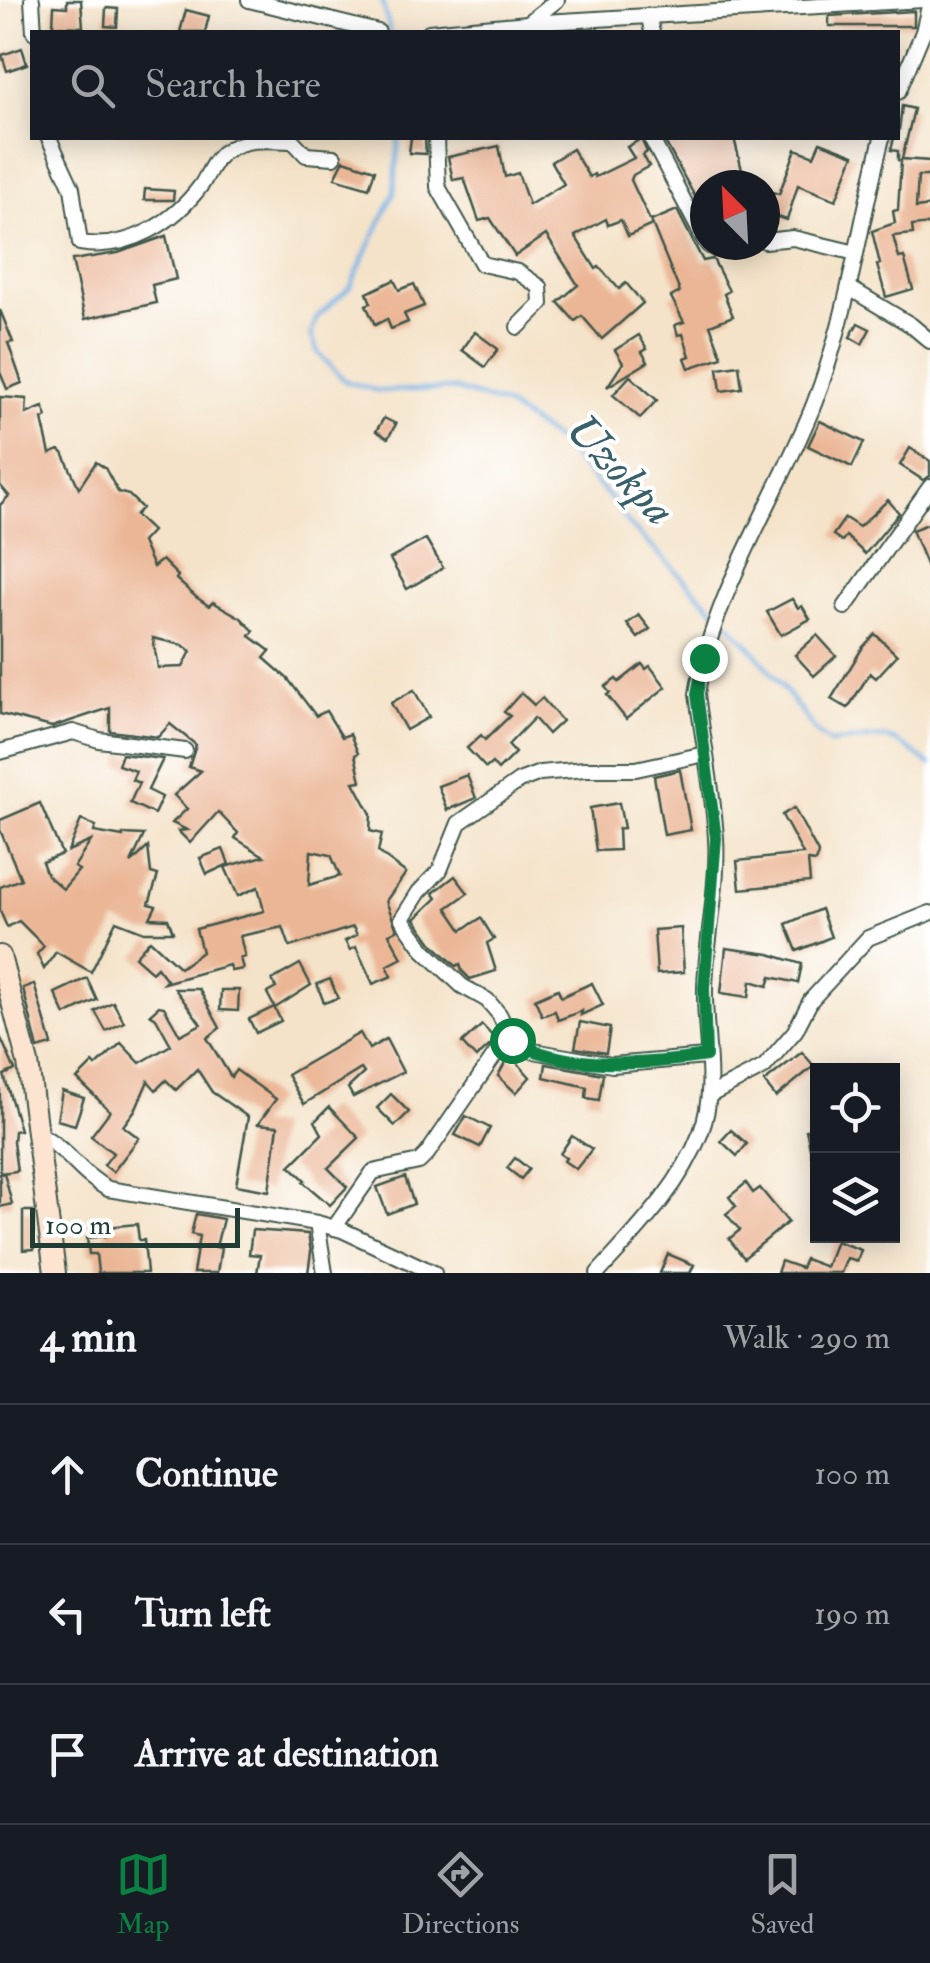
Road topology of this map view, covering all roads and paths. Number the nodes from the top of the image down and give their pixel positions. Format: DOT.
graph roads {
  1 [pos="32,0"];
  2 [pos="250,0"];
  3 [pos="557,0"];
  4 [pos="922,0"];
  5 [pos="930,2"];
  6 [pos="528,23"];
  7 [pos="651,25"];
  8 [pos="34,30"];
  9 [pos="370,30"];
  10 [pos="453,30"];
  11 [pos="900,87"];
  12 [pos="51,140"];
  13 [pos="251,140"];
  14 [pos="273,140"];
  15 [pos="436,140"];
  16 [pos="652,140"];
  17 [pos="882,140"];
  18 [pos="334,157"];
  19 [pos="690,212"];
  20 [pos="780,239"];
  21 [pos="856,252"];
  22 [pos="850,289"];
  23 [pos="518,327"];
  24 [pos="930,342"];
  25 [pos="930,487"];
  26 [pos="845,607"];
  27 [pos="185,751"];
  28 [pos="0,752"];
  29 [pos="705,754"];
  30 [pos="930,913"];
  31 [pos="0,956"];
  32 [pos="8,1012"];
  33 [pos="512,1040"];
  34 [pos="706,1056"];
  35 [pos="712,1094"];
  36 [pos="36,1133"];
  37 [pos="317,1223"];
  38 [pos="334,1228"];
  39 [pos="56,1273"];
  40 [pos="325,1273"];
  41 [pos="434,1273"];
  42 [pos="598,1273"];
  1 -- 8 [label="street"];
  2 -- 9 [label="street"];
  3 -- 6 [label="street"];
  4 -- 7 [label="street"];
  5 -- 11 [label="street"];
  6 -- 7 [label="street"];
  6 -- 10 [label="street"];
  12 -- 13 [label="street"];
  14 -- 18 [label="street"];
  15 -- 23 [label="street"];
  16 -- 19 [label="street"];
  17 -- 21 [label="street"];
  20 -- 21 [label="street"];
  21 -- 22 [label="street"];
  22 -- 24 [label="street"];
  22 -- 29 [label="street"];
  25 -- 26 [label="street"];
  27 -- 28 [label="street"];
  29 -- 33 [label="street"];
  29 -- 34 [label="street"];
  30 -- 35 [label="street"];
  31 -- 32 [label="main road"];
  32 -- 36 [label="main road"];
  33 -- 34 [label="street"];
  33 -- 38 [label="street"];
  34 -- 35 [label="street"];
  35 -- 42 [label="street"];
  36 -- 37 [label="street"];
  36 -- 39 [label="main road"];
  37 -- 38 [label="street"];
  37 -- 40 [label="street"];
  38 -- 41 [label="street"];
}
